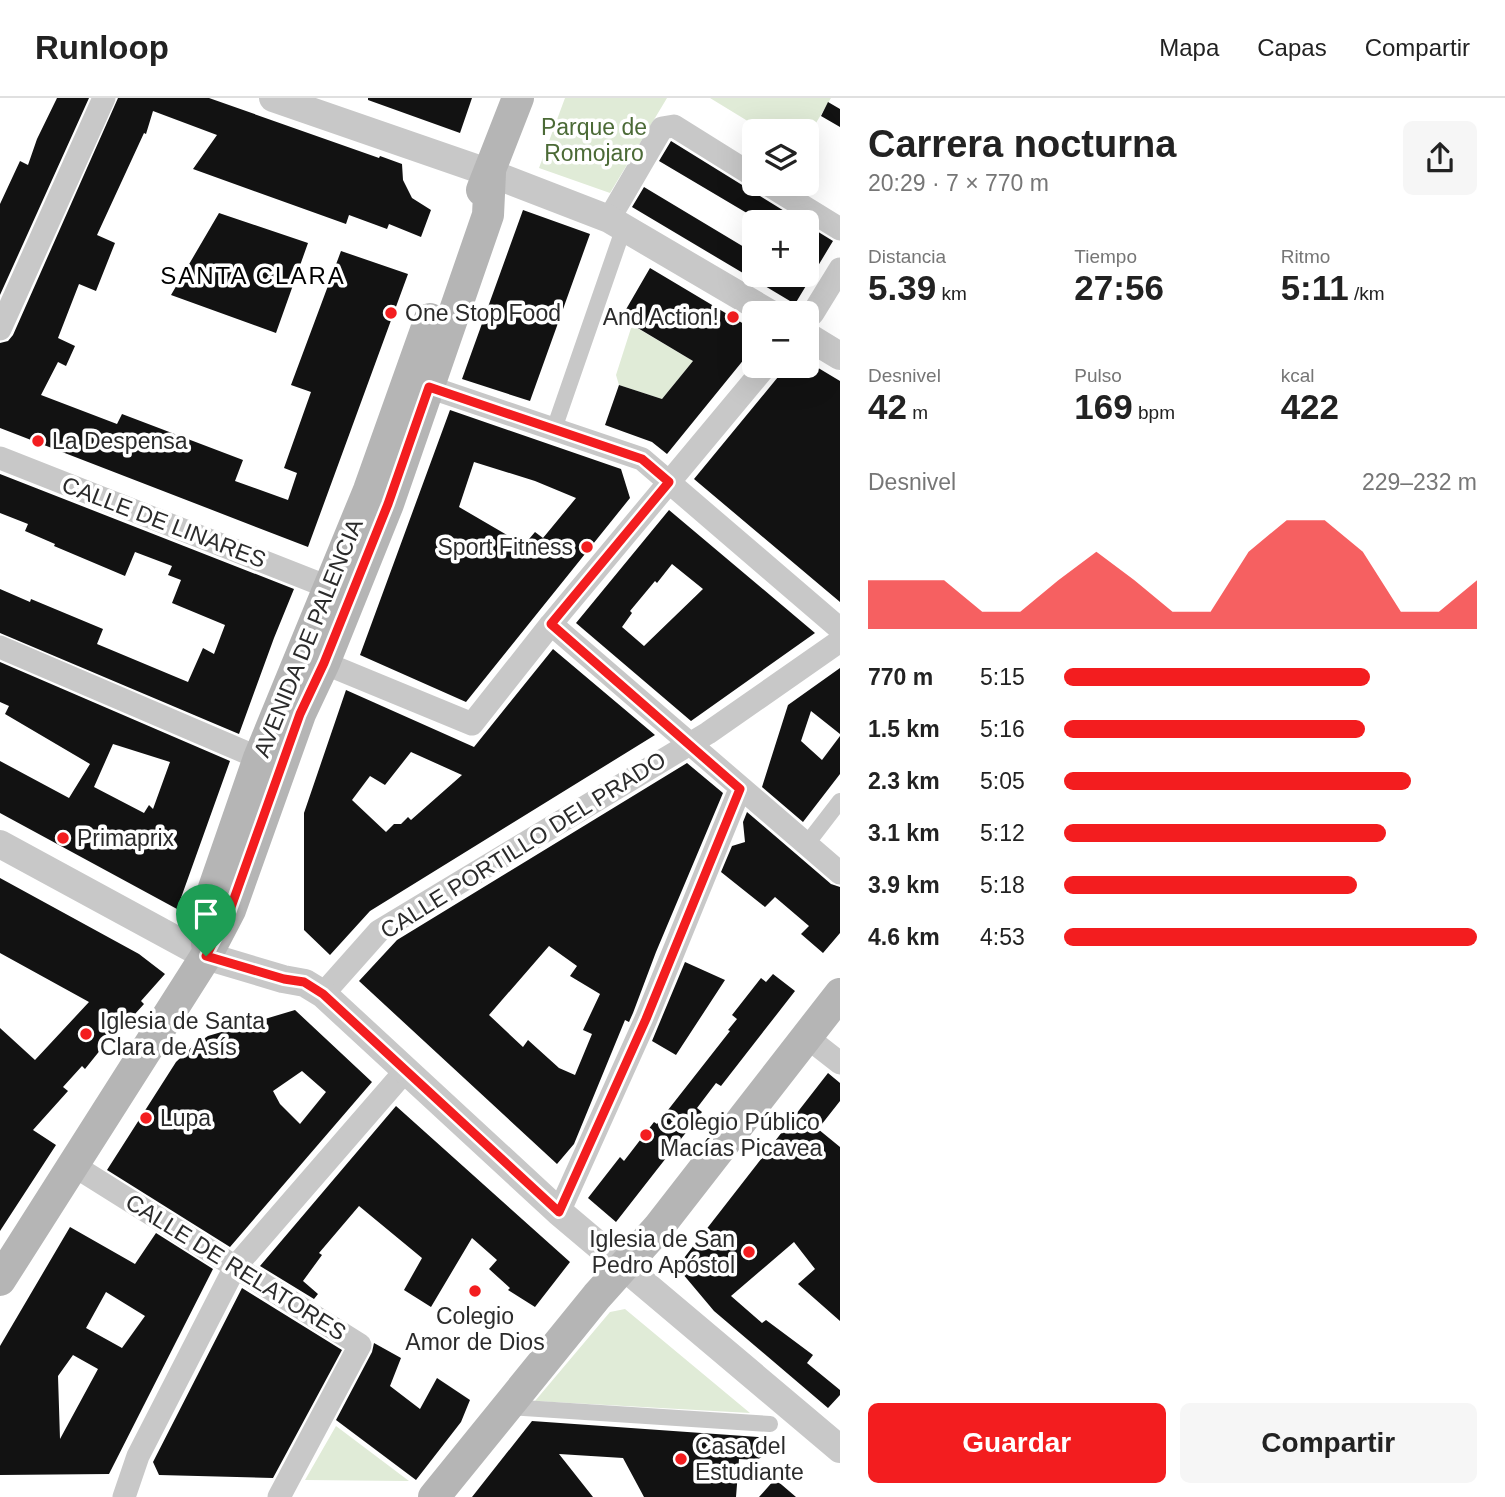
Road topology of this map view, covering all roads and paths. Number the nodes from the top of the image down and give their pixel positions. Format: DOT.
graph roads {
  1 [pos="104,98"];
  2 [pos="273,98"];
  3 [pos="518,98"];
  4 [pos="742,168"];
  5 [pos="491,173"];
  6 [pos="786,196"];
  7 [pos="617,223"];
  8 [pos="840,229"];
  9 [pos="840,270"];
  10 [pos="749,301"];
  11 [pos="819,303"];
  12 [pos="0,329"];
  13 [pos="819,343"];
  14 [pos="840,356"];
  15 [pos="756,378"];
  16 [pos="429,387"];
  17 [pos="554,429"];
  18 [pos="0,458"];
  19 [pos="669,482"];
  20 [pos="328,587"];
  21 [pos="551,624"];
  22 [pos="840,629"];
  23 [pos="840,641"];
  24 [pos="0,648"];
  25 [pos="324,663"];
  26 [pos="688,744"];
  27 [pos="258,758"];
  28 [pos="740,789"];
  29 [pos="840,801"];
  30 [pos="0,844"];
  31 [pos="806,845"];
  32 [pos="840,873"];
  33 [pos="206,956"];
  34 [pos="323,994"];
  35 [pos="840,995"];
  36 [pos="808,1038"];
  37 [pos="840,1063"];
  38 [pos="406,1070"];
  39 [pos="73,1165"];
  40 [pos="559,1212"];
  41 [pos="235,1267"];
  42 [pos="624,1267"];
  43 [pos="3,1269"];
  44 [pos="507,1407"];
  45 [pos="770,1424"];
  46 [pos="839,1446"];
  47 [pos="124,1497"];
  48 [pos="279,1497"];
  49 [pos="434,1497"];
  1 -- 12 [label="street"];
  2 -- 5 [label="street"];
  3 -- 5 [label="main road, AVENIDA DE PALENCIA"];
  4 -- 7 [label="street"];
  5 -- 7 [label="street"];
  5 -- 16 [label="main road, AVENIDA DE PALENCIA"];
  5 -- 20 [label="main road, AVENIDA DE PALENCIA"];
  6 -- 8 [label="street"];
  7 -- 10 [label="street"];
  7 -- 17 [label="street"];
  9 -- 11 [label="street"];
  13 -- 14 [label="street"];
  15 -- 19 [label="street"];
  16 -- 17 [label="street"];
  16 -- 25 [label="main road, AVENIDA DE PALENCIA"];
  17 -- 19 [label="street"];
  18 -- 20 [label="street, CALLE DE LINARES"];
  19 -- 21 [label="street"];
  19 -- 22 [label="street"];
  20 -- 27 [label="main road, AVENIDA DE PALENCIA"];
  21 -- 25 [label="street"];
  21 -- 26 [label="street"];
  23 -- 26 [label="street, CALLE PORTILLO DEL PRADO"];
  24 -- 27 [label="street"];
  25 -- 33 [label="main road, AVENIDA DE PALENCIA"];
  26 -- 28 [label="street"];
  26 -- 34 [label="street, CALLE PORTILLO DEL PRADO"];
  27 -- 33 [label="main road, AVENIDA DE PALENCIA"];
  28 -- 31 [label="street"];
  28 -- 40 [label="street"];
  29 -- 31 [label="street"];
  30 -- 33 [label="street"];
  31 -- 32 [label="street"];
  33 -- 34 [label="street"];
  33 -- 39 [label="main road"];
  34 -- 38 [label="street"];
  35 -- 36 [label="main road"];
  36 -- 37 [label="street"];
  36 -- 42 [label="main road"];
  38 -- 40 [label="street"];
  38 -- 41 [label="street"];
  39 -- 41 [label="street, CALLE DE RELATORES"];
  39 -- 43 [label="main road"];
  40 -- 42 [label="street"];
  41 -- 47 [label="street"];
  41 -- 48 [label="street, CALLE DE RELATORES"];
  42 -- 44 [label="main road"];
  42 -- 46 [label="street"];
  44 -- 45 [label="street"];
  44 -- 49 [label="main road"];
}
